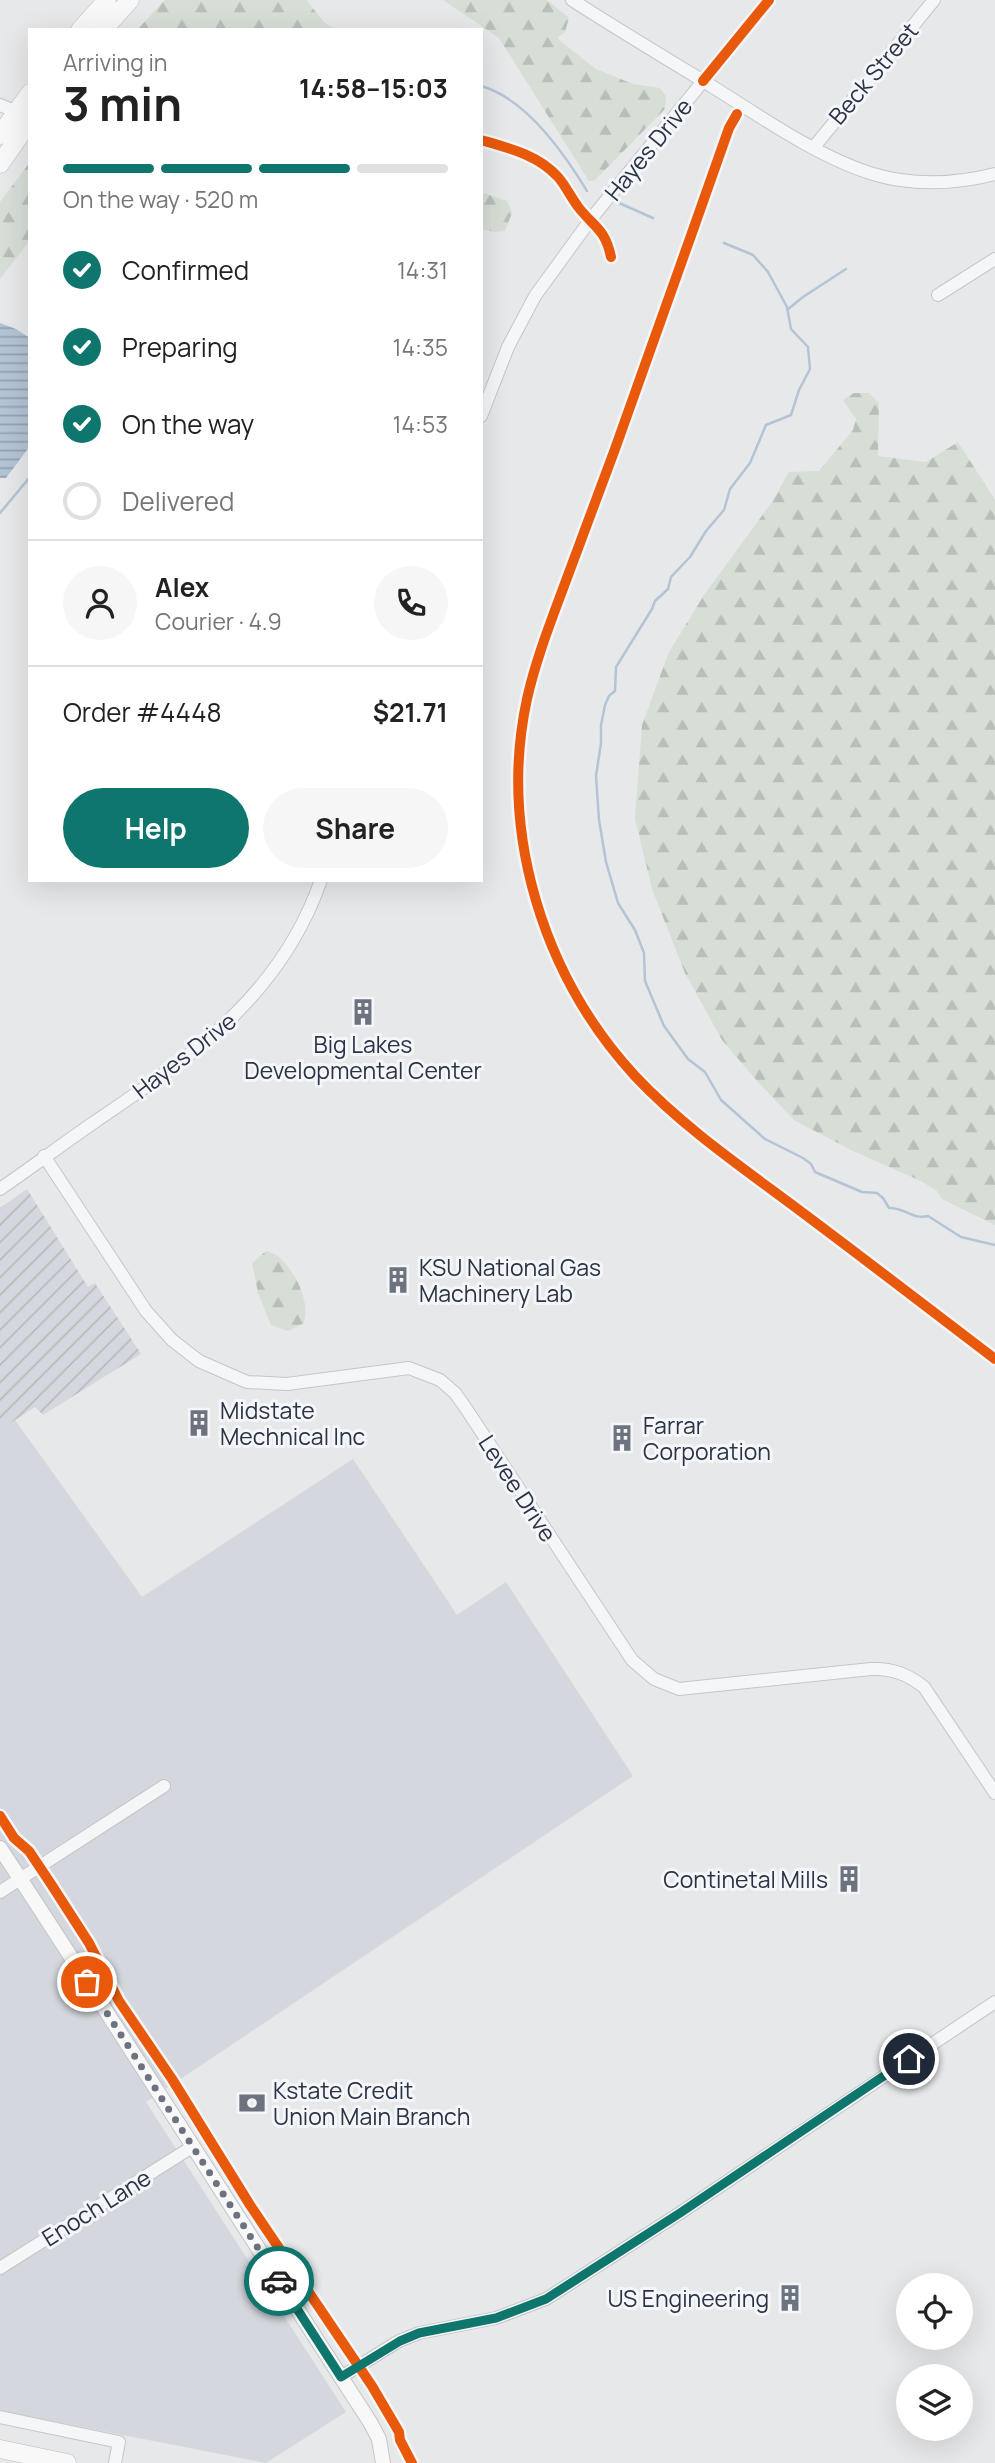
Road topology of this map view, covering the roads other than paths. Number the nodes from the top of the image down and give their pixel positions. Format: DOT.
graph roads {
  1 [pos="107,0"];
  2 [pos="130,0"];
  3 [pos="572,0"];
  4 [pos="769,0"];
  5 [pos="934,0"];
  6 [pos="82,28"];
  7 [pos="105,28"];
  8 [pos="703,80"];
  9 [pos="28,97"];
  10 [pos="19,113"];
  11 [pos="0,135"];
  12 [pos="814,147"];
  13 [pos="0,164"];
  14 [pos="995,174"];
  15 [pos="995,259"];
  16 [pos="938,295"];
  17 [pos="483,411"];
  18 [pos="320,882"];
  19 [pos="44,1156"];
  20 [pos="0,1189"];
  21 [pos="163,1786"];
  22 [pos="995,1793"];
  23 [pos="0,1848"];
  24 [pos="21,1878"];
  25 [pos="0,1892"];
  26 [pos="995,2002"];
  27 [pos="192,2147"];
  28 [pos="0,2268"];
  29 [pos="341,2377"];
  30 [pos="0,2417"];
  31 [pos="0,2449"];
  32 [pos="67,2463"];
  33 [pos="115,2463"];
  34 [pos="383,2463"];
  1 -- 6 [label="highway"];
  2 -- 7 [label="highway"];
  3 -- 8 [label="street"];
  4 -- 8 [label="street, Hayes Drive"];
  5 -- 12 [label="street, Beck Street"];
  8 -- 12 [label="street"];
  8 -- 17 [label="street, Hayes Drive"];
  9 -- 10 [label="highway"];
  10 -- 11 [label="highway"];
  10 -- 13 [label="highway"];
  12 -- 14 [label="street"];
  15 -- 16 [label="street"];
  18 -- 19 [label="street, Hayes Drive"];
  19 -- 20 [label="street, Hayes Drive"];
  19 -- 22 [label="street, Levee Drive"];
  21 -- 24 [label="street"];
  23 -- 24 [label="main road"];
  24 -- 25 [label="street"];
  24 -- 27 [label="main road"];
  26 -- 29 [label="street"];
  27 -- 28 [label="street, Enoch Lane"];
  27 -- 29 [label="main road"];
  29 -- 34 [label="main road"];
  30 -- 33 [label="street"];
  31 -- 32 [label="highway"];
}
